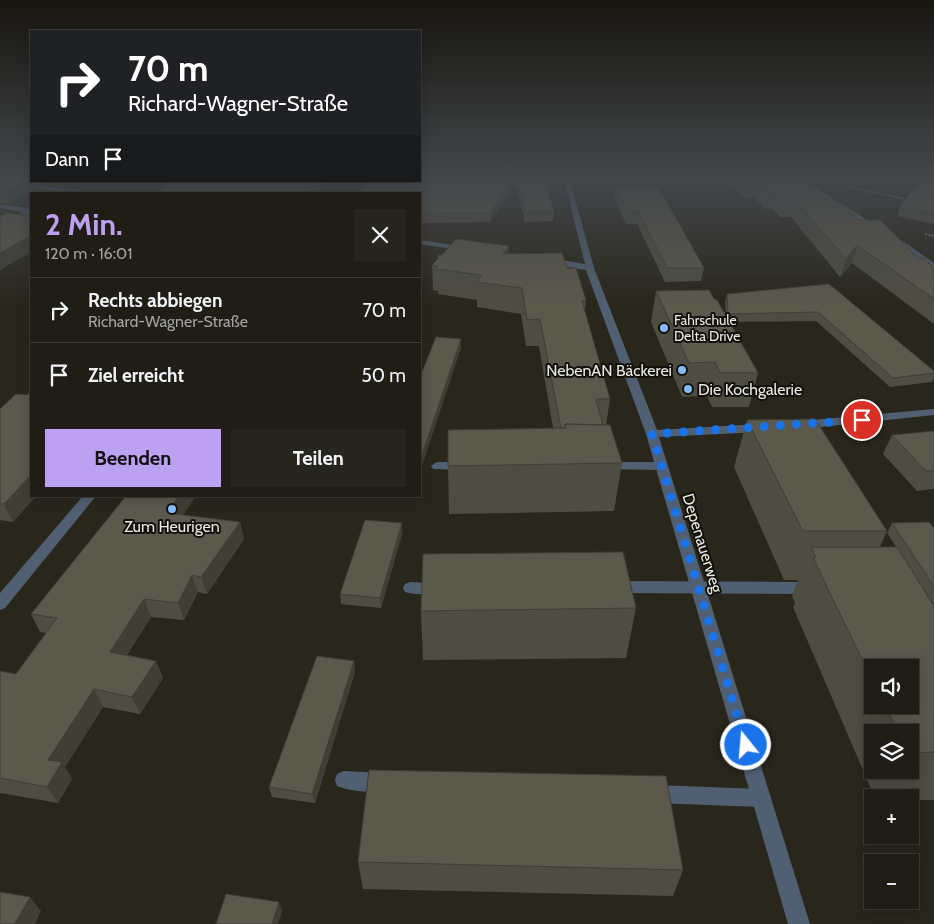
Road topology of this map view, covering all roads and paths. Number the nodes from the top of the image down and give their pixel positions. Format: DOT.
graph roads {
  1 [pos="16,219"];
  2 [pos="577,219"];
  3 [pos="861,219"];
  4 [pos="0,228"];
  5 [pos="888,236"];
  6 [pos="896,241"];
  7 [pos="421,242"];
  8 [pos="476,250"];
  9 [pos="542,260"];
  10 [pos="934,266"];
  11 [pos="590,268"];
  12 [pos="934,412"];
  13 [pos="652,434"];
  14 [pos="437,466"];
  15 [pos="476,466"];
  16 [pos="593,466"];
  17 [pos="662,466"];
  18 [pos="89,497"];
  19 [pos="599,587"];
  20 [pos="698,587"];
  21 [pos="410,588"];
  22 [pos="450,588"];
  23 [pos="824,588"];
  24 [pos="0,604"];
  25 [pos="344,780"];
  26 [pos="403,783"];
  27 [pos="632,793"];
  28 [pos="761,798"];
  29 [pos="799,924"];
  1 -- 4 [label="street"];
  2 -- 11 [label="street, Depenauerweg"];
  3 -- 5 [label="street"];
  6 -- 10 [label="street"];
  7 -- 8 [label="street"];
  9 -- 11 [label="street"];
  11 -- 13 [label="street, Depenauerweg"];
  12 -- 13 [label="street"];
  13 -- 17 [label="street, Depenauerweg"];
  14 -- 15 [label="street"];
  16 -- 17 [label="street"];
  17 -- 20 [label="street, Depenauerweg"];
  18 -- 24 [label="street"];
  19 -- 20 [label="street"];
  20 -- 23 [label="street"];
  20 -- 28 [label="street, Depenauerweg"];
  21 -- 22 [label="street"];
  25 -- 26 [label="street"];
  27 -- 28 [label="street"];
  28 -- 29 [label="street, Depenauerweg"];
}
